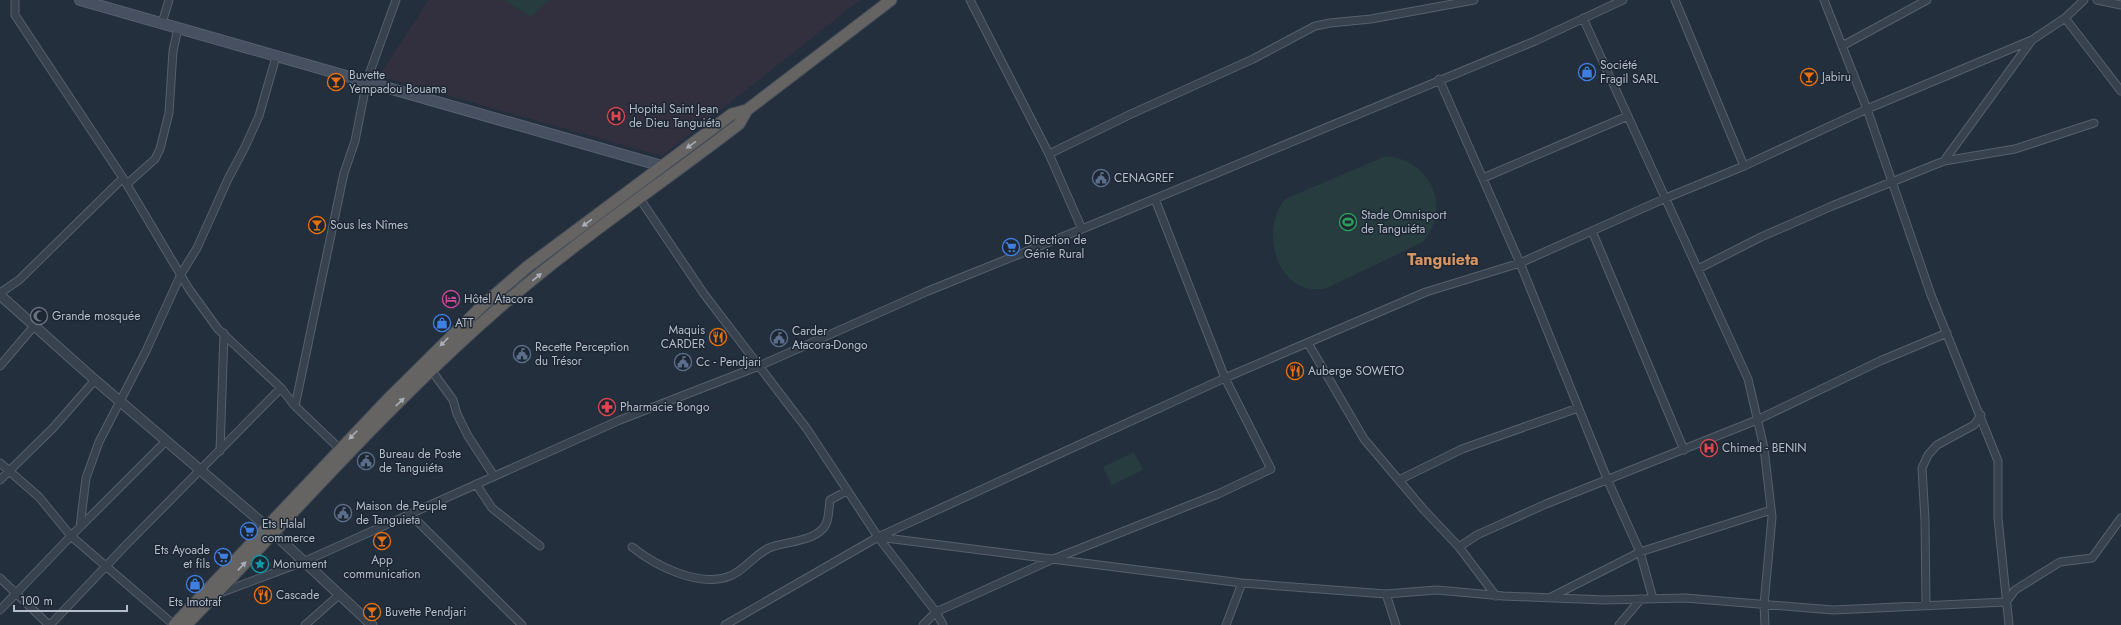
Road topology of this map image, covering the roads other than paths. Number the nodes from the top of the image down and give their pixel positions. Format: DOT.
graph roads {
  1 [pos="14,0"];
  2 [pos="80,0"];
  3 [pos="168,0"];
  4 [pos="396,0"];
  5 [pos="891,0"];
  6 [pos="970,0"];
  7 [pos="1474,0"];
  8 [pos="1623,0"];
  9 [pos="1676,0"];
  10 [pos="1824,0"];
  11 [pos="1927,0"];
  12 [pos="2084,0"];
  13 [pos="2097,0"];
  14 [pos="2121,4"];
  15 [pos="1583,18"];
  16 [pos="2065,18"];
  17 [pos="162,23"];
  18 [pos="178,28"];
  19 [pos="2032,40"];
  20 [pos="1842,46"];
  21 [pos="276,57"];
  22 [pos="1439,79"];
  23 [pos="367,80"];
  24 [pos="2121,91"];
  25 [pos="1867,109"];
  26 [pos="746,110"];
  27 [pos="1628,116"];
  28 [pos="2094,123"];
  29 [pos="1048,154"];
  30 [pos="1944,161"];
  31 [pos="662,166"];
  32 [pos="1744,166"];
  33 [pos="123,178"];
  34 [pos="669,178"];
  35 [pos="1483,178"];
  36 [pos="1890,182"];
  37 [pos="127,184"];
  38 [pos="1666,198"];
  39 [pos="640,199"];
  40 [pos="1155,199"];
  41 [pos="1082,229"];
  42 [pos="1592,231"];
  43 [pos="1520,263"];
  44 [pos="1698,269"];
  45 [pos="181,274"];
  46 [pos="0,294"];
  47 [pos="483,305"];
  48 [pos="492,314"];
  49 [pos="34,326"];
  50 [pos="224,333"];
  51 [pos="1947,333"];
  52 [pos="1308,344"];
  53 [pos="0,366"];
  54 [pos="759,366"];
  55 [pos="432,371"];
  56 [pos="1225,378"];
  57 [pos="95,380"];
  58 [pos="281,388"];
  59 [pos="120,402"];
  60 [pos="295,406"];
  61 [pos="1578,408"];
  62 [pos="1981,415"];
  63 [pos="1757,420"];
  64 [pos="166,441"];
  65 [pos="340,449"];
  66 [pos="1684,450"];
  67 [pos="220,451"];
  68 [pos="0,463"];
  69 [pos="9,471"];
  70 [pos="200,471"];
  71 [pos="494,476"];
  72 [pos="0,480"];
  73 [pos="1399,480"];
  74 [pos="1608,481"];
  75 [pos="476,484"];
  76 [pos="848,491"];
  77 [pos="1771,510"];
  78 [pos="409,514"];
  79 [pos="2121,518"];
  80 [pos="80,527"];
  81 [pos="270,531"];
  82 [pos="71,536"];
  83 [pos="878,537"];
  84 [pos="540,546"];
  85 [pos="632,547"];
  86 [pos="1459,547"];
  87 [pos="1640,552"];
  88 [pos="1051,560"];
  89 [pos="303,562"];
  90 [pos="107,566"];
  91 [pos="0,578"];
  92 [pos="1242,583"];
  93 [pos="16,593"];
  94 [pos="216,594"];
  95 [pos="1386,594"];
  96 [pos="339,595"];
  97 [pos="1496,596"];
  98 [pos="1549,598"];
  99 [pos="1653,598"];
  100 [pos="1641,599"];
  101 [pos="2006,602"];
  102 [pos="1764,605"];
  103 [pos="1926,605"];
  104 [pos="0,610"];
  105 [pos="936,612"];
  106 [pos="1225,624"];
  107 [pos="50,625"];
  108 [pos="174,625"];
  109 [pos="186,625"];
  110 [pos="305,625"];
  111 [pos="372,625"];
  112 [pos="522,625"];
  113 [pos="725,625"];
  114 [pos="923,625"];
  115 [pos="943,625"];
  116 [pos="1396,625"];
  117 [pos="1619,625"];
  118 [pos="1765,625"];
  119 [pos="2009,625"];
  1 -- 33 [label="street"];
  2 -- 17 [label="main road"];
  3 -- 17 [label="street"];
  4 -- 23 [label="street"];
  5 -- 26 [label="highway"];
  6 -- 29 [label="street"];
  7 -- 29 [label="street"];
  8 -- 15 [label="street"];
  9 -- 32 [label="street"];
  10 -- 20 [label="street"];
  11 -- 20 [label="street"];
  12 -- 16 [label="street"];
  13 -- 14 [label="street"];
  15 -- 22 [label="street"];
  15 -- 27 [label="street"];
  16 -- 19 [label="street"];
  16 -- 24 [label="street"];
  17 -- 18 [label="main road"];
  18 -- 21 [label="main road"];
  18 -- 37 [label="street"];
  19 -- 25 [label="street"];
  19 -- 30 [label="street"];
  20 -- 25 [label="street"];
  21 -- 23 [label="main road"];
  21 -- 45 [label="street"];
  22 -- 35 [label="street"];
  22 -- 40 [label="street"];
  23 -- 31 [label="main road"];
  23 -- 60 [label="street"];
  25 -- 32 [label="street"];
  25 -- 36 [label="street"];
  26 -- 31 [label="highway, one-way"];
  26 -- 34 [label="highway"];
  27 -- 35 [label="street"];
  27 -- 38 [label="street"];
  28 -- 30 [label="street"];
  29 -- 41 [label="street"];
  30 -- 36 [label="street"];
  31 -- 34 [label="main road"];
  31 -- 47 [label="highway, one-way"];
  32 -- 38 [label="street"];
  33 -- 37 [label="street"];
  33 -- 46 [label="street"];
  34 -- 39 [label="highway"];
  35 -- 43 [label="street"];
  36 -- 44 [label="street"];
  36 -- 51 [label="street"];
  37 -- 45 [label="street"];
  38 -- 42 [label="street"];
  38 -- 44 [label="street"];
  48 -- 39 [label="highway, one-way"];
  39 -- 54 [label="street"];
  40 -- 41 [label="street"];
  40 -- 56 [label="street"];
  41 -- 54 [label="street"];
  42 -- 43 [label="street"];
  42 -- 66 [label="street"];
  43 -- 52 [label="street"];
  43 -- 61 [label="street"];
  44 -- 63 [label="street"];
  45 -- 50 [label="street"];
  45 -- 59 [label="street"];
  46 -- 49 [label="street"];
  47 -- 48 [label="highway"];
  47 -- 65 [label="highway, one-way"];
  48 -- 55 [label="highway"];
  49 -- 53 [label="street"];
  49 -- 57 [label="street"];
  50 -- 58 [label="street"];
  50 -- 67 [label="street"];
  51 -- 62 [label="street"];
  51 -- 63 [label="street"];
  52 -- 56 [label="street"];
  52 -- 73 [label="street"];
  54 -- 71 [label="street"];
  54 -- 76 [label="street"];
  55 -- 71 [label="street"];
  81 -- 55 [label="highway, one-way"];
  56 -- 83 [label="street"];
  56 -- 88 [label="street"];
  57 -- 59 [label="street"];
  57 -- 69 [label="street"];
  58 -- 60 [label="street"];
  58 -- 67 [label="street"];
  59 -- 64 [label="street"];
  59 -- 80 [label="street"];
  60 -- 65 [label="street"];
  61 -- 73 [label="street"];
  61 -- 74 [label="street"];
  62 -- 101 [label="street"];
  62 -- 103 [label="street"];
  63 -- 66 [label="street"];
  63 -- 77 [label="street"];
  64 -- 70 [label="street"];
  64 -- 80 [label="street"];
  65 -- 81 [label="highway"];
  66 -- 74 [label="street"];
  67 -- 70 [label="street"];
  68 -- 69 [label="street"];
  69 -- 72 [label="street"];
  69 -- 82 [label="street"];
  70 -- 81 [label="street"];
  70 -- 90 [label="street"];
  71 -- 75 [label="street"];
  73 -- 86 [label="street"];
  74 -- 86 [label="street"];
  74 -- 87 [label="street"];
  75 -- 78 [label="street"];
  75 -- 84 [label="street"];
  76 -- 83 [label="street"];
  76 -- 85 [label="street"];
  77 -- 87 [label="street"];
  77 -- 102 [label="street"];
  78 -- 89 [label="street"];
  78 -- 112 [label="street"];
  79 -- 101 [label="street"];
  80 -- 82 [label="street"];
  81 -- 89 [label="street"];
  94 -- 81 [label="highway, one-way"];
  81 -- 108 [label="highway"];
  82 -- 90 [label="street"];
  82 -- 93 [label="street"];
  83 -- 88 [label="street"];
  83 -- 105 [label="street"];
  83 -- 113 [label="street"];
  86 -- 97 [label="street"];
  87 -- 98 [label="street"];
  87 -- 99 [label="street"];
  88 -- 92 [label="street"];
  88 -- 105 [label="street"];
  89 -- 94 [label="street"];
  89 -- 96 [label="street"];
  90 -- 107 [label="street"];
  90 -- 108 [label="street"];
  91 -- 93 [label="street"];
  92 -- 95 [label="street"];
  92 -- 106 [label="street"];
  93 -- 104 [label="street"];
  93 -- 107 [label="street"];
  94 -- 109 [label="highway"];
  95 -- 97 [label="street"];
  95 -- 116 [label="street"];
  96 -- 110 [label="street"];
  96 -- 111 [label="street"];
  97 -- 98 [label="street"];
  98 -- 100 [label="street"];
  99 -- 100 [label="street"];
  99 -- 102 [label="street"];
  100 -- 117 [label="street"];
  101 -- 103 [label="street"];
  101 -- 119 [label="street"];
  102 -- 103 [label="street"];
  102 -- 118 [label="street"];
  105 -- 114 [label="street"];
  105 -- 115 [label="street"];
}
